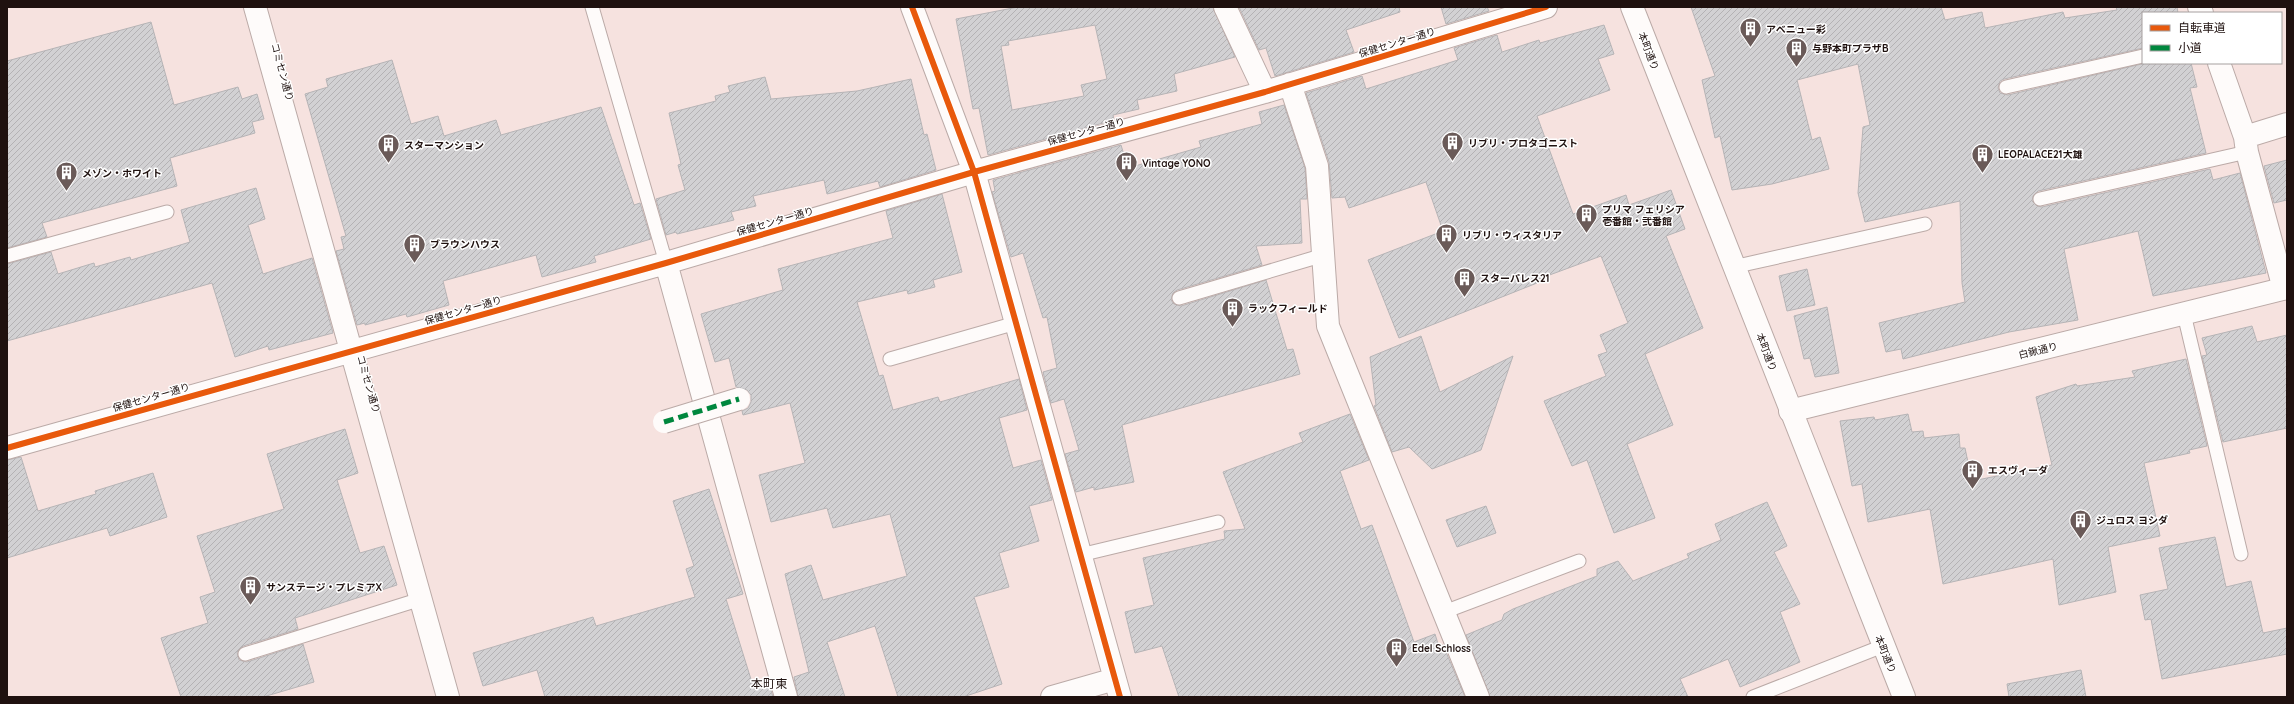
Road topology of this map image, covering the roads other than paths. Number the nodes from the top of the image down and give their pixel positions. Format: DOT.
graph roads {
  1 [pos="255,7"];
  2 [pos="592,7"];
  3 [pos="912,7"];
  4 [pos="1225,7"];
  5 [pos="1546,7"];
  6 [pos="1632,7"];
  7 [pos="2142,56"];
  8 [pos="2219,64"];
  9 [pos="1290,84"];
  10 [pos="2006,87"];
  11 [pos="1265,92"];
  12 [pos="2287,124"];
  13 [pos="2246,145"];
  14 [pos="974,172"];
  15 [pos="2040,199"];
  16 [pos="167,212"];
  17 [pos="1925,224"];
  18 [pos="1324,255"];
  19 [pos="7,256"];
  20 [pos="666,263"];
  21 [pos="1733,267"];
  22 [pos="2285,289"];
  23 [pos="1179,298"];
  24 [pos="2184,314"];
  25 [pos="1016,323"];
  26 [pos="350,352"];
  27 [pos="890,359"];
  28 [pos="739,399"];
  29 [pos="1790,411"];
  30 [pos="664,422"];
  31 [pos="7,448"];
  32 [pos="1218,522"];
  33 [pos="2241,554"];
  34 [pos="1080,555"];
  35 [pos="1579,561"];
  36 [pos="421,599"];
  37 [pos="1444,612"];
  38 [pos="1883,646"];
  39 [pos="245,654"];
  40 [pos="1118,688"];
  41 [pos="448,697"];
  42 [pos="786,697"];
  43 [pos="1052,697"];
  44 [pos="1478,697"];
  45 [pos="1753,697"];
  46 [pos="1904,697"];
  1 -- 26 [label="street, コミセン通り"];
  2 -- 20 [label="lane"];
  3 -- 14 [label="street"];
  4 -- 11 [label="street"];
  5 -- 9 [label="street, 保健センター通り"];
  6 -- 21 [label="street, 本町通り"];
  7 -- 10 [label="lane"];
  8 -- 13 [label="street"];
  9 -- 11 [label="street, 保健センター通り"];
  9 -- 18 [label="street"];
  11 -- 14 [label="street, 保健センター通り"];
  12 -- 13 [label="street"];
  13 -- 15 [label="lane"];
  13 -- 22 [label="street"];
  14 -- 20 [label="street, 保健センター通り"];
  14 -- 25 [label="street"];
  16 -- 19 [label="lane"];
  17 -- 21 [label="lane"];
  18 -- 23 [label="lane"];
  18 -- 37 [label="street"];
  20 -- 26 [label="street, 保健センター通り"];
  20 -- 42 [label="street"];
  21 -- 29 [label="street, 本町通り"];
  22 -- 24 [label="street, 白鍬通り"];
  24 -- 29 [label="street, 白鍬通り"];
  24 -- 33 [label="lane"];
  25 -- 27 [label="lane"];
  25 -- 34 [label="street"];
  26 -- 31 [label="street, 保健センター通り"];
  26 -- 36 [label="street, コミセン通り"];
  28 -- 30 [label="street, bridge"];
  29 -- 38 [label="street, 本町通り"];
  32 -- 34 [label="lane"];
  34 -- 40 [label="street"];
  35 -- 37 [label="lane"];
  36 -- 39 [label="lane"];
  36 -- 41 [label="street, コミセン通り"];
  37 -- 44 [label="street"];
  38 -- 45 [label="lane"];
  38 -- 46 [label="street, 本町通り"];
  40 -- 43 [label="street"];
}
